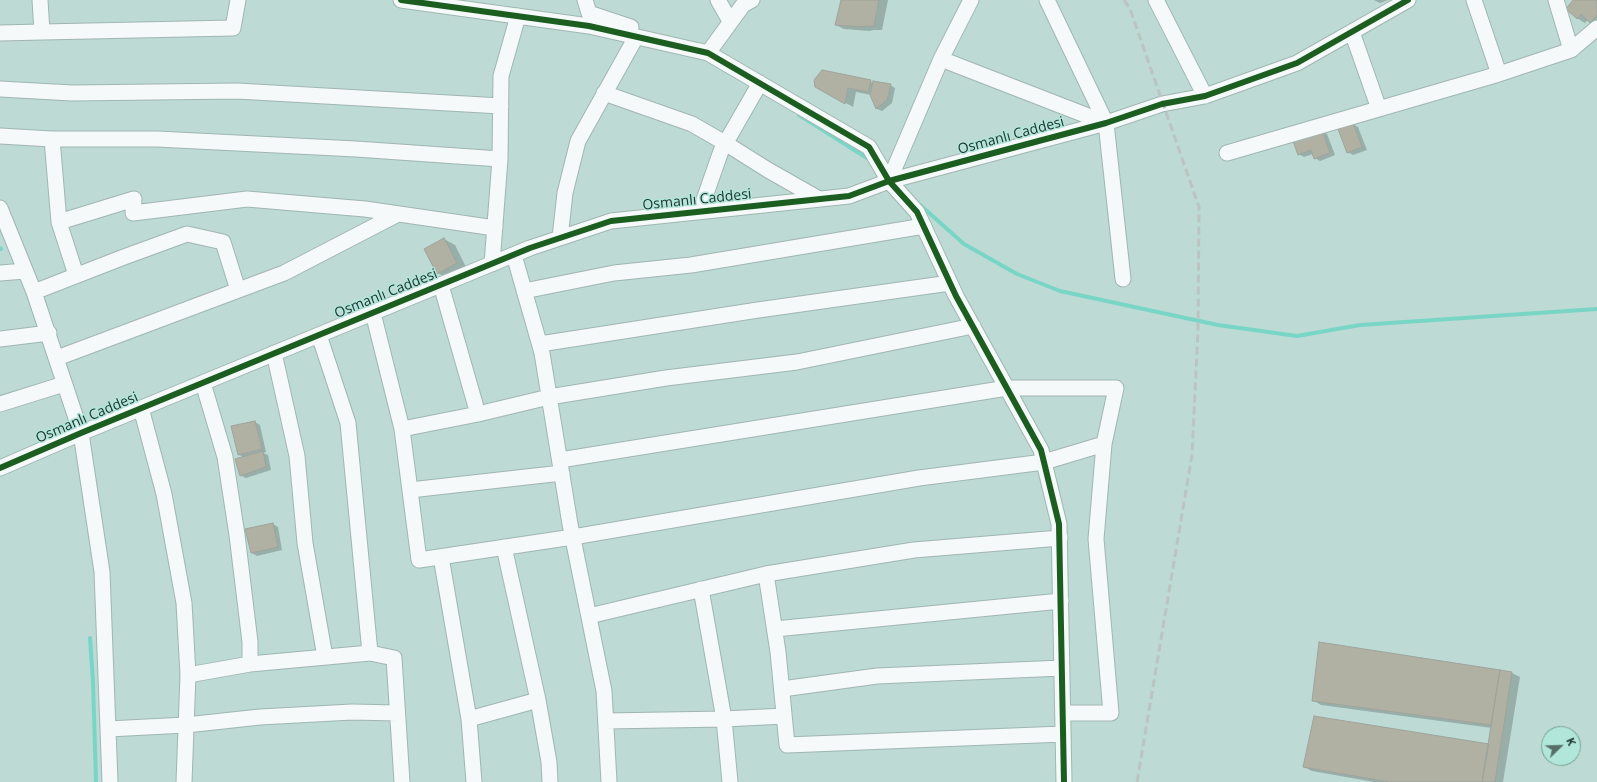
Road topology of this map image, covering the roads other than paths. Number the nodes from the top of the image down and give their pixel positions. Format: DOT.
graph roads {
  1 [pos="40,0"];
  2 [pos="238,0"];
  3 [pos="401,0"];
  4 [pos="585,0"];
  5 [pos="718,0"];
  6 [pos="752,0"];
  7 [pos="971,0"];
  8 [pos="1047,0"];
  9 [pos="1156,0"];
  10 [pos="1408,0"];
  11 [pos="1474,0"];
  12 [pos="1557,0"];
  13 [pos="518,16"];
  14 [pos="730,21"];
  15 [pos="1597,28"];
  16 [pos="42,32"];
  17 [pos="1352,32"];
  18 [pos="0,33"];
  19 [pos="636,37"];
  20 [pos="1571,50"];
  21 [pos="708,53"];
  22 [pos="941,59"];
  23 [pos="1498,74"];
  24 [pos="760,84"];
  25 [pos="0,89"];
  26 [pos="604,93"];
  27 [pos="1205,96"];
  28 [pos="501,106"];
  29 [pos="1379,109"];
  30 [pos="1106,123"];
  31 [pos="0,136"];
  32 [pos="52,139"];
  33 [pos="725,143"];
  34 [pos="1227,153"];
  35 [pos="500,159"];
  36 [pos="889,181"];
  37 [pos="819,199"];
  38 [pos="0,208"];
  39 [pos="700,211"];
  40 [pos="398,214"];
  41 [pos="59,222"];
  42 [pos="924,226"];
  43 [pos="495,228"];
  44 [pos="560,238"];
  45 [pos="514,255"];
  46 [pos="492,264"];
  47 [pos="25,271"];
  48 [pos="0,273"];
  49 [pos="76,275"];
  50 [pos="1123,279"];
  51 [pos="950,283"];
  52 [pos="441,285"];
  53 [pos="238,290"];
  54 [pos="524,291"];
  55 [pos="34,292"];
  56 [pos="372,313"];
  57 [pos="973,326"];
  58 [pos="49,333"];
  59 [pos="319,335"];
  60 [pos="0,338"];
  61 [pos="540,344"];
  62 [pos="274,353"];
  63 [pos="57,358"];
  64 [pos="203,383"];
  65 [pos="64,384"];
  66 [pos="1007,388"];
  67 [pos="549,397"];
  68 [pos="0,404"];
  69 [pos="141,408"];
  70 [pos="478,414"];
  71 [pos="402,430"];
  72 [pos="81,432"];
  73 [pos="1104,444"];
  74 [pos="1044,462"];
  75 [pos="561,466"];
  76 [pos="0,468"];
  77 [pos="410,490"];
  78 [pos="573,537"];
  79 [pos="1060,538"];
  80 [pos="504,547"];
  81 [pos="441,557"];
  82 [pos="766,574"];
  83 [pos="701,589"];
  84 [pos="1061,601"];
  85 [pos="589,616"];
  86 [pos="775,629"];
  87 [pos="370,653"];
  88 [pos="325,657"];
  89 [pos="250,664"];
  90 [pos="1062,668"];
  91 [pos="188,675"];
  92 [pos="782,689"];
  93 [pos="538,700"];
  94 [pos="397,713"];
  95 [pos="1063,713"];
  96 [pos="784,716"];
  97 [pos="469,719"];
  98 [pos="724,719"];
  99 [pos="606,721"];
  100 [pos="186,725"];
  101 [pos="108,729"];
  102 [pos="1063,734"];
  103 [pos="110,782"];
  104 [pos="184,782"];
  105 [pos="402,782"];
  106 [pos="474,782"];
  107 [pos="550,782"];
  108 [pos="609,782"];
  109 [pos="730,782"];
  110 [pos="1064,782"];
  1 -- 16 [label="street"];
  2 -- 16 [label="street"];
  3 -- 13 [label="street"];
  4 -- 21 [label="street"];
  5 -- 14 [label="street"];
  6 -- 14 [label="street"];
  7 -- 22 [label="street"];
  8 -- 30 [label="street"];
  9 -- 27 [label="street"];
  10 -- 17 [label="street, Osmanlı Caddesi"];
  11 -- 23 [label="street"];
  12 -- 20 [label="street"];
  13 -- 19 [label="street"];
  13 -- 28 [label="street"];
  14 -- 21 [label="street"];
  15 -- 20 [label="street"];
  16 -- 18 [label="street"];
  17 -- 27 [label="street, Osmanlı Caddesi"];
  17 -- 29 [label="street"];
  19 -- 21 [label="street"];
  19 -- 26 [label="street"];
  20 -- 23 [label="street"];
  21 -- 24 [label="street"];
  22 -- 30 [label="street"];
  22 -- 36 [label="street"];
  23 -- 29 [label="street"];
  24 -- 33 [label="street"];
  24 -- 36 [label="street"];
  25 -- 28 [label="street"];
  26 -- 33 [label="street"];
  26 -- 44 [label="street"];
  27 -- 30 [label="street, Osmanlı Caddesi"];
  28 -- 35 [label="street"];
  29 -- 34 [label="street"];
  30 -- 36 [label="street, Osmanlı Caddesi"];
  30 -- 50 [label="street"];
  31 -- 32 [label="street"];
  32 -- 35 [label="street"];
  32 -- 41 [label="street"];
  33 -- 37 [label="street"];
  33 -- 39 [label="street"];
  35 -- 43 [label="street"];
  36 -- 37 [label="street, Osmanlı Caddesi"];
  36 -- 42 [label="street"];
  37 -- 39 [label="street, Osmanlı Caddesi"];
  38 -- 47 [label="street"];
  39 -- 44 [label="street, Osmanlı Caddesi"];
  40 -- 41 [label="street"];
  40 -- 43 [label="street"];
  40 -- 53 [label="street"];
  41 -- 49 [label="street"];
  42 -- 51 [label="street"];
  42 -- 54 [label="street"];
  43 -- 46 [label="street"];
  44 -- 45 [label="street, Osmanlı Caddesi"];
  45 -- 46 [label="street, Osmanlı Caddesi"];
  45 -- 54 [label="street"];
  46 -- 52 [label="street, Osmanlı Caddesi"];
  47 -- 48 [label="street"];
  47 -- 55 [label="street"];
  49 -- 53 [label="street"];
  49 -- 55 [label="street"];
  51 -- 57 [label="street"];
  51 -- 61 [label="street"];
  52 -- 56 [label="street, Osmanlı Caddesi"];
  52 -- 70 [label="street"];
  53 -- 63 [label="street"];
  54 -- 61 [label="street"];
  55 -- 58 [label="street"];
  56 -- 59 [label="street, Osmanlı Caddesi"];
  56 -- 71 [label="street"];
  57 -- 66 [label="street"];
  57 -- 67 [label="street"];
  58 -- 60 [label="street"];
  58 -- 63 [label="street"];
  59 -- 62 [label="street, Osmanlı Caddesi"];
  59 -- 87 [label="street"];
  61 -- 67 [label="street"];
  62 -- 64 [label="street, Osmanlı Caddesi"];
  62 -- 88 [label="street"];
  63 -- 65 [label="street"];
  64 -- 69 [label="street, Osmanlı Caddesi"];
  64 -- 89 [label="street"];
  65 -- 68 [label="street"];
  65 -- 72 [label="street"];
  66 -- 73 [label="street"];
  66 -- 74 [label="street"];
  66 -- 75 [label="street"];
  67 -- 70 [label="street"];
  67 -- 75 [label="street"];
  69 -- 72 [label="street, Osmanlı Caddesi"];
  69 -- 91 [label="street"];
  70 -- 71 [label="street"];
  71 -- 77 [label="street"];
  72 -- 76 [label="street, Osmanlı Caddesi"];
  72 -- 101 [label="street"];
  73 -- 74 [label="street"];
  73 -- 95 [label="street"];
  74 -- 78 [label="street"];
  74 -- 79 [label="street"];
  75 -- 77 [label="street"];
  75 -- 78 [label="street"];
  77 -- 81 [label="street"];
  78 -- 80 [label="street"];
  78 -- 85 [label="street"];
  79 -- 82 [label="street"];
  79 -- 84 [label="street"];
  80 -- 81 [label="street"];
  80 -- 93 [label="street"];
  81 -- 97 [label="street"];
  82 -- 83 [label="street"];
  82 -- 86 [label="street"];
  83 -- 85 [label="street"];
  83 -- 98 [label="street"];
  84 -- 86 [label="street"];
  84 -- 90 [label="street"];
  85 -- 99 [label="street"];
  86 -- 92 [label="street"];
  87 -- 88 [label="street"];
  87 -- 94 [label="street"];
  88 -- 89 [label="street"];
  89 -- 91 [label="street"];
  90 -- 92 [label="street"];
  90 -- 95 [label="street"];
  91 -- 100 [label="street"];
  92 -- 96 [label="street"];
  93 -- 97 [label="street"];
  93 -- 107 [label="street"];
  94 -- 100 [label="street"];
  94 -- 105 [label="street"];
  95 -- 102 [label="street"];
  96 -- 98 [label="street"];
  96 -- 102 [label="street"];
  97 -- 106 [label="street"];
  98 -- 99 [label="street"];
  98 -- 109 [label="street"];
  99 -- 108 [label="street"];
  100 -- 101 [label="street"];
  100 -- 104 [label="street"];
  101 -- 103 [label="street"];
  102 -- 110 [label="street"];
}
